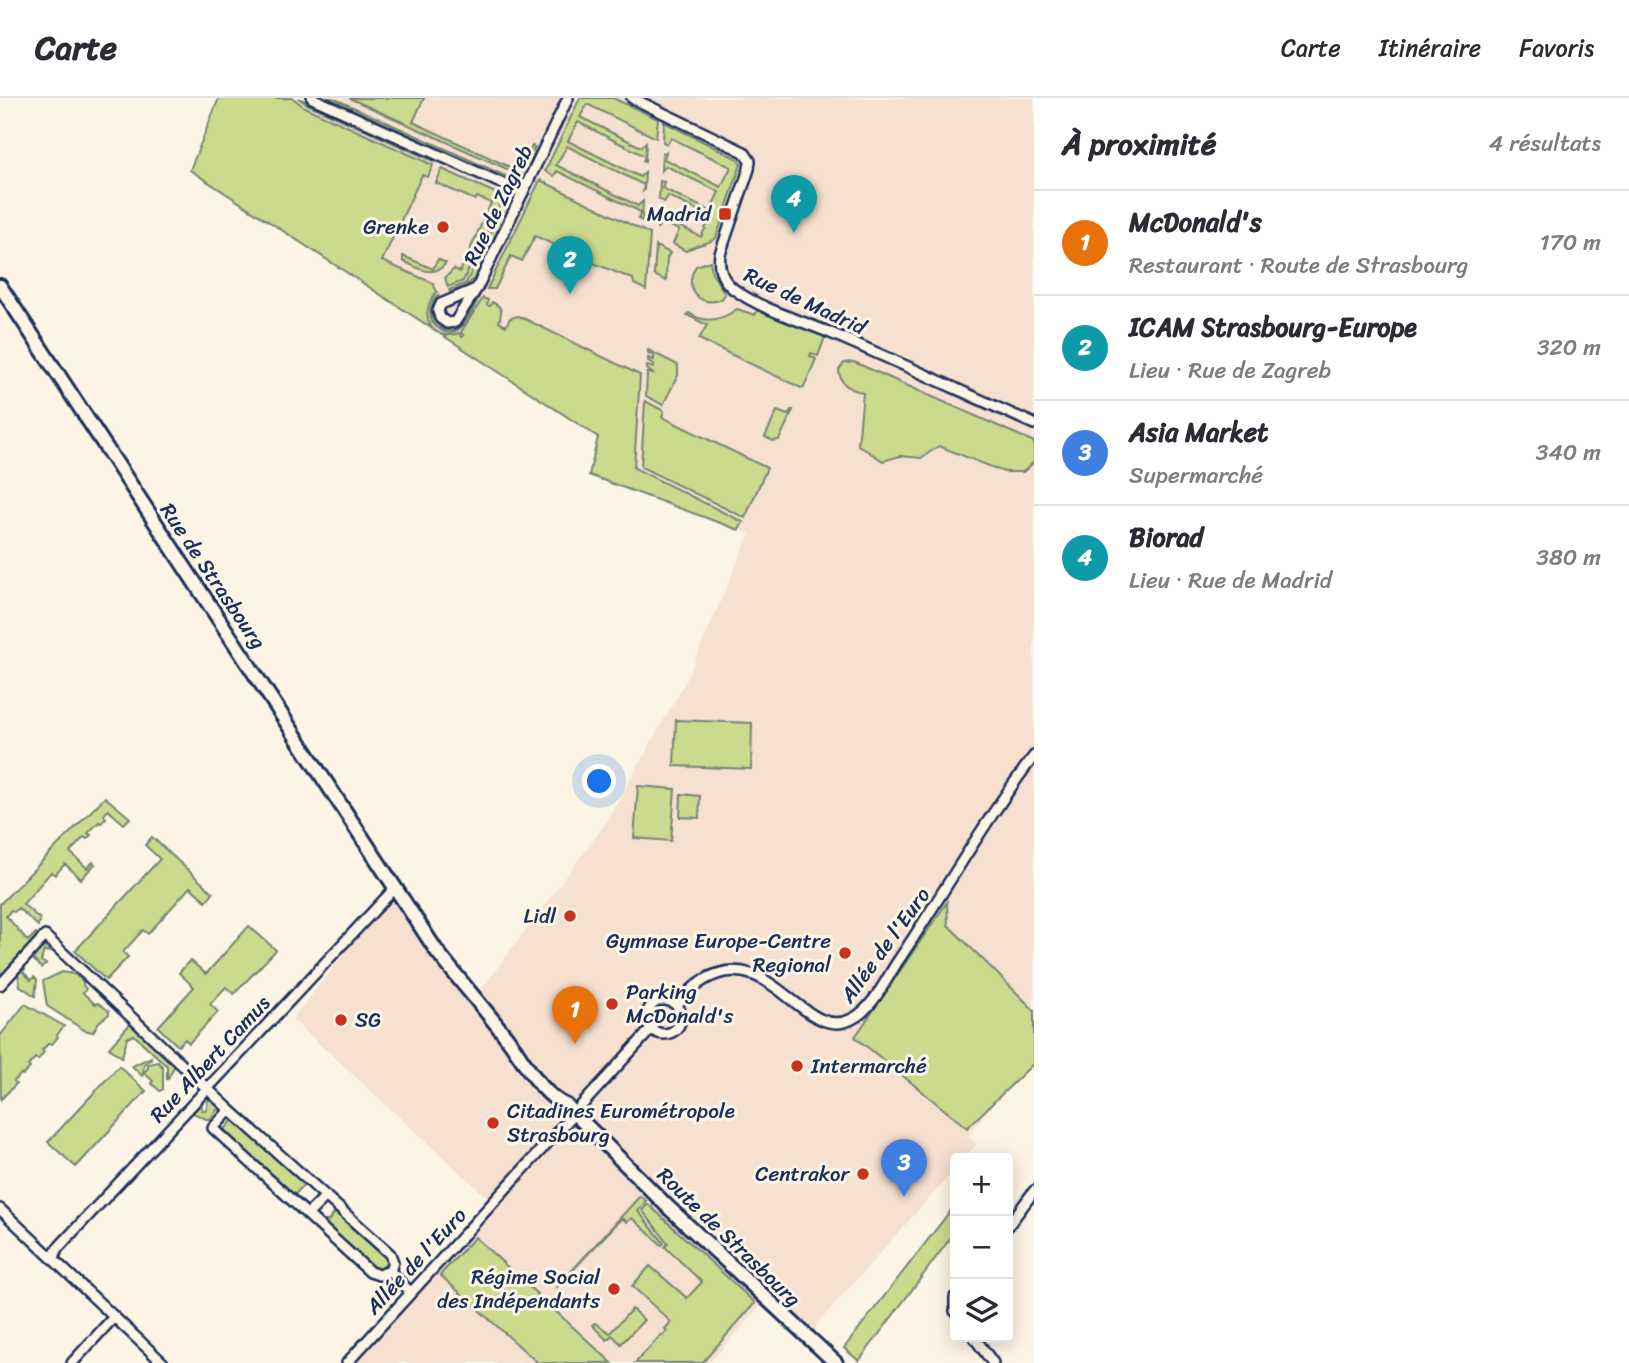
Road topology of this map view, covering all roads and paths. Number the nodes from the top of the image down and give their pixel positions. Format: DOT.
graph roads {
  1 [pos="312,98"];
  2 [pos="569,98"];
  3 [pos="632,98"];
  4 [pos="523,193"];
  5 [pos="0,286"];
  6 [pos="476,289"];
  7 [pos="1034,424"];
  8 [pos="1034,756"];
  9 [pos="396,887"];
  10 [pos="0,985"];
  11 [pos="676,1005"];
  12 [pos="652,1028"];
  13 [pos="207,1090"];
  14 [pos="230,1110"];
  15 [pos="571,1110"];
  16 [pos="1034,1191"];
  17 [pos="326,1196"];
  18 [pos="0,1209"];
  19 [pos="308,1214"];
  20 [pos="1013,1219"];
  21 [pos="54,1258"];
  22 [pos="390,1271"];
  23 [pos="410,1292"];
  24 [pos="113,1318"];
  25 [pos="978,1342"];
  26 [pos="72,1363"];
  27 [pos="163,1363"];
  28 [pos="347,1363"];
  29 [pos="836,1363"];
  30 [pos="993,1363"];
  1 -- 4 [label="street"];
  2 -- 4 [label="street, Rue de Zagreb"];
  3 -- 7 [label="street, Rue de Madrid"];
  4 -- 6 [label="street, Rue de Zagreb"];
  5 -- 9 [label="main road, Rue de Strasbourg"];
  6 -- 6 [label="street, Rue de Zagreb"];
  8 -- 11 [label="street, Allée de l'Euro"];
  9 -- 13 [label="street, Rue Albert Camus"];
  9 -- 15 [label="main road, Route de Strasbourg"];
  10 -- 13 [label="street"];
  11 -- 12 [label="street, Allée de l'Euro"];
  11 -- 12 [label="street"];
  12 -- 15 [label="street, Allée de l'Euro"];
  13 -- 14 [label="street"];
  13 -- 21 [label="street, Rue Albert Camus"];
  14 -- 17 [label="street"];
  14 -- 19 [label="street"];
  15 -- 23 [label="street, Allée de l'Euro"];
  15 -- 29 [label="main road, Route de Strasbourg"];
  16 -- 20 [label="street"];
  17 -- 19 [label="street"];
  17 -- 22 [label="street"];
  18 -- 21 [label="street"];
  19 -- 22 [label="street"];
  21 -- 24 [label="street"];
  22 -- 23 [label="street"];
  23 -- 28 [label="street, Allée de l'Euro"];
  24 -- 26 [label="street"];
  24 -- 27 [label="street"];
  25 -- 30 [label="street"];
}
